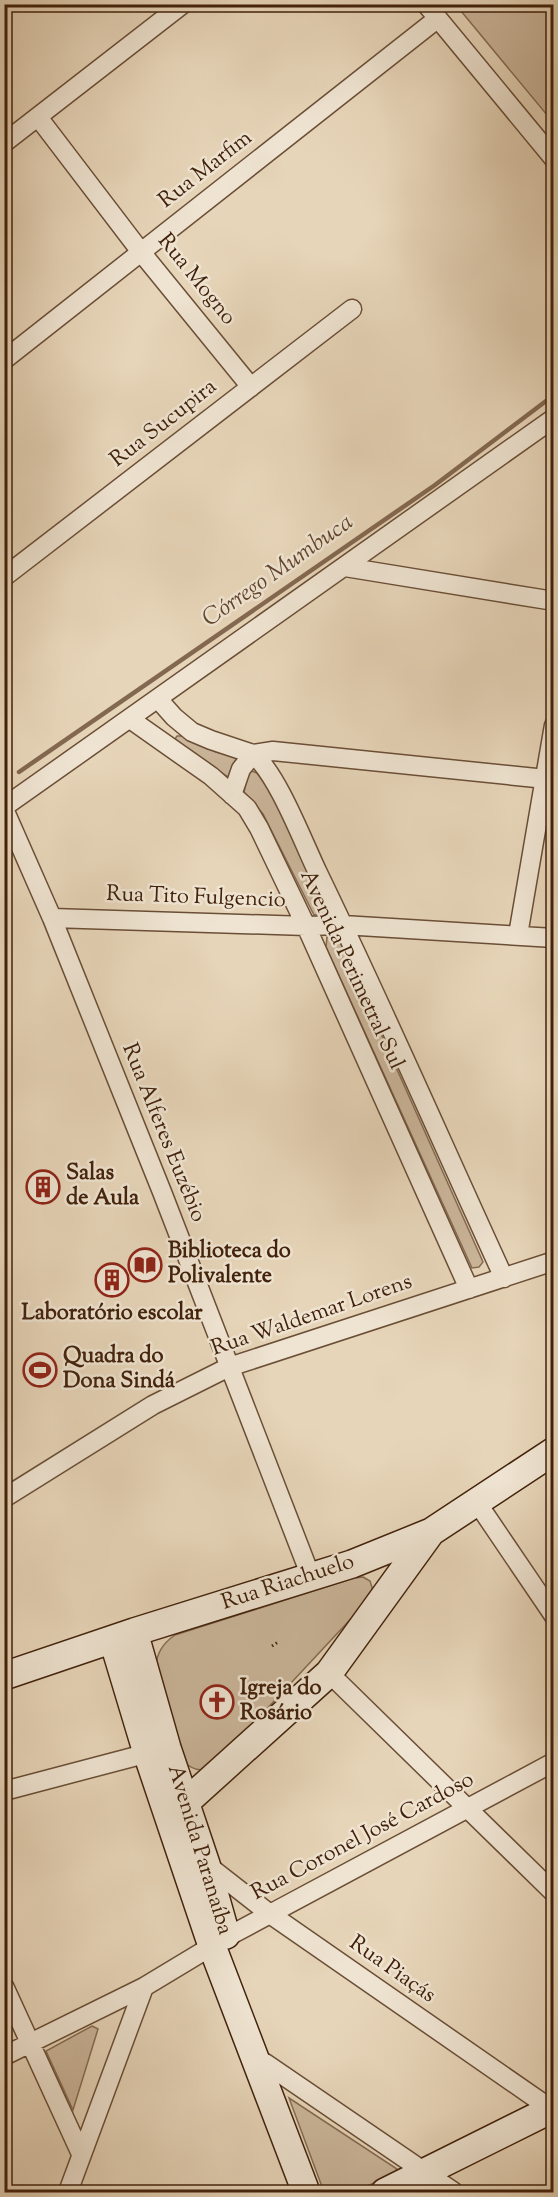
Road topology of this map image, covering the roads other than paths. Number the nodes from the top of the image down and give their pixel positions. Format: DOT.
graph roads {
  1 [pos="183,4"];
  2 [pos="431,12"];
  3 [pos="38,117"];
  4 [pos="4,143"];
  5 [pos="554,159"];
  6 [pos="141,252"];
  7 [pos="352,309"];
  8 [pos="4,360"];
  9 [pos="251,387"];
  10 [pos="554,418"];
  11 [pos="345,567"];
  12 [pos="4,577"];
  13 [pos="554,601"];
  14 [pos="158,699"];
  15 [pos="129,719"];
  16 [pos="554,725"];
  17 [pos="253,754"];
  18 [pos="546,779"];
  19 [pos="232,795"];
  20 [pos="4,808"];
  21 [pos="52,918"];
  22 [pos="343,925"];
  23 [pos="306,926"];
  24 [pos="518,935"];
  25 [pos="554,938"];
  26 [pos="554,1261"];
  27 [pos="504,1278"];
  28 [pos="469,1289"];
  29 [pos="229,1367"];
  30 [pos="554,1451"];
  31 [pos="4,1498"];
  32 [pos="476,1501"];
  33 [pos="431,1532"];
  34 [pos="352,1563"];
  35 [pos="311,1577"];
  36 [pos="379,1606"];
  37 [pos="554,1616"];
  38 [pos="123,1636"];
  39 [pos="329,1673"];
  40 [pos="4,1676"];
  41 [pos="157,1751"];
  42 [pos="554,1762"];
  43 [pos="4,1791"];
  44 [pos="176,1808"];
  45 [pos="469,1809"];
  46 [pos="206,1864"];
  47 [pos="554,1893"];
  48 [pos="270,1914"];
  49 [pos="219,1941"];
  50 [pos="4,1986"];
  51 [pos="144,1987"];
  52 [pos="30,2043"];
  53 [pos="4,2056"];
  54 [pos="258,2063"];
  55 [pos="553,2109"];
  56 [pos="81,2154"];
  57 [pos="424,2173"];
  58 [pos="68,2193"];
  59 [pos="306,2193"];
  60 [pos="385,2193"];
  61 [pos="454,2193"];
  1 -- 3 [label="street"];
  2 -- 5 [label="street"];
  2 -- 6 [label="street, Rua Marfim"];
  3 -- 4 [label="street"];
  3 -- 6 [label="street, Rua Mogno"];
  6 -- 8 [label="street, Rua Marfim"];
  6 -- 9 [label="street, Rua Mogno"];
  7 -- 9 [label="street, Rua Sucupira"];
  9 -- 12 [label="street, Rua Sucupira"];
  10 -- 11 [label="street"];
  11 -- 13 [label="street"];
  11 -- 14 [label="street"];
  14 -- 15 [label="street"];
  14 -- 17 [label="street"];
  15 -- 19 [label="street, Avenida Perimetral Sul"];
  15 -- 20 [label="street"];
  16 -- 18 [label="street"];
  17 -- 18 [label="street"];
  17 -- 19 [label="street"];
  17 -- 22 [label="street, Avenida Perimetral Sul"];
  18 -- 24 [label="street"];
  19 -- 23 [label="street, Avenida Perimetral Sul"];
  20 -- 21 [label="street, Rua Alferes Euzébio"];
  21 -- 23 [label="street, Rua Tito Fulgencio"];
  21 -- 29 [label="street, Rua Alferes Euzébio"];
  22 -- 23 [label="street, Rua Tito Fulgencio"];
  22 -- 24 [label="street, Rua Tito Fulgencio"];
  22 -- 27 [label="street, Avenida Perimetral Sul"];
  23 -- 28 [label="street, Avenida Perimetral Sul"];
  24 -- 25 [label="street, Rua Tito Fulgencio"];
  26 -- 27 [label="street, Rua Waldemar Lorens"];
  27 -- 28 [label="street, Rua Waldemar Lorens"];
  28 -- 29 [label="street, Rua Waldemar Lorens"];
  29 -- 31 [label="street, Rua Waldemar Lorens"];
  29 -- 35 [label="street, Rua Alferes Euzébio"];
  30 -- 32 [label="main road, Rua Riachuelo"];
  32 -- 33 [label="main road, Rua Riachuelo"];
  32 -- 37 [label="street"];
  33 -- 34 [label="main road, Rua Riachuelo"];
  33 -- 36 [label="main road"];
  34 -- 35 [label="main road, Rua Riachuelo"];
  34 -- 36 [label="main road"];
  35 -- 38 [label="main road, Rua Riachuelo"];
  36 -- 39 [label="main road"];
  38 -- 40 [label="main road, Rua Riachuelo"];
  38 -- 41 [label="main road, Avenida Paranaíba"];
  39 -- 44 [label="main road"];
  39 -- 45 [label="street"];
  41 -- 43 [label="street"];
  41 -- 44 [label="main road, Avenida Paranaíba"];
  42 -- 45 [label="street, Rua Coronel José Cardoso"];
  44 -- 46 [label="main road, Avenida Paranaíba"];
  44 -- 49 [label="main road, Avenida Paranaíba"];
  45 -- 47 [label="street"];
  45 -- 48 [label="street, Rua Coronel José Cardoso"];
  46 -- 48 [label="street, Rua Piaçás"];
  46 -- 49 [label="main road, Avenida Paranaíba"];
  48 -- 49 [label="street, Rua Coronel José Cardoso"];
  48 -- 55 [label="street, Rua Piaçás"];
  49 -- 51 [label="street, Rua Coronel José Cardoso"];
  49 -- 54 [label="main road, Avenida Paranaíba"];
  50 -- 52 [label="street"];
  51 -- 52 [label="street, Rua Coronel José Cardoso"];
  51 -- 56 [label="street"];
  52 -- 53 [label="street, Rua Coronel José Cardoso"];
  52 -- 56 [label="street"];
  54 -- 57 [label="street"];
  54 -- 59 [label="main road, Avenida Paranaíba"];
  55 -- 57 [label="main road"];
  56 -- 58 [label="street"];
  57 -- 60 [label="main road"];
  57 -- 61 [label="street"];
}
